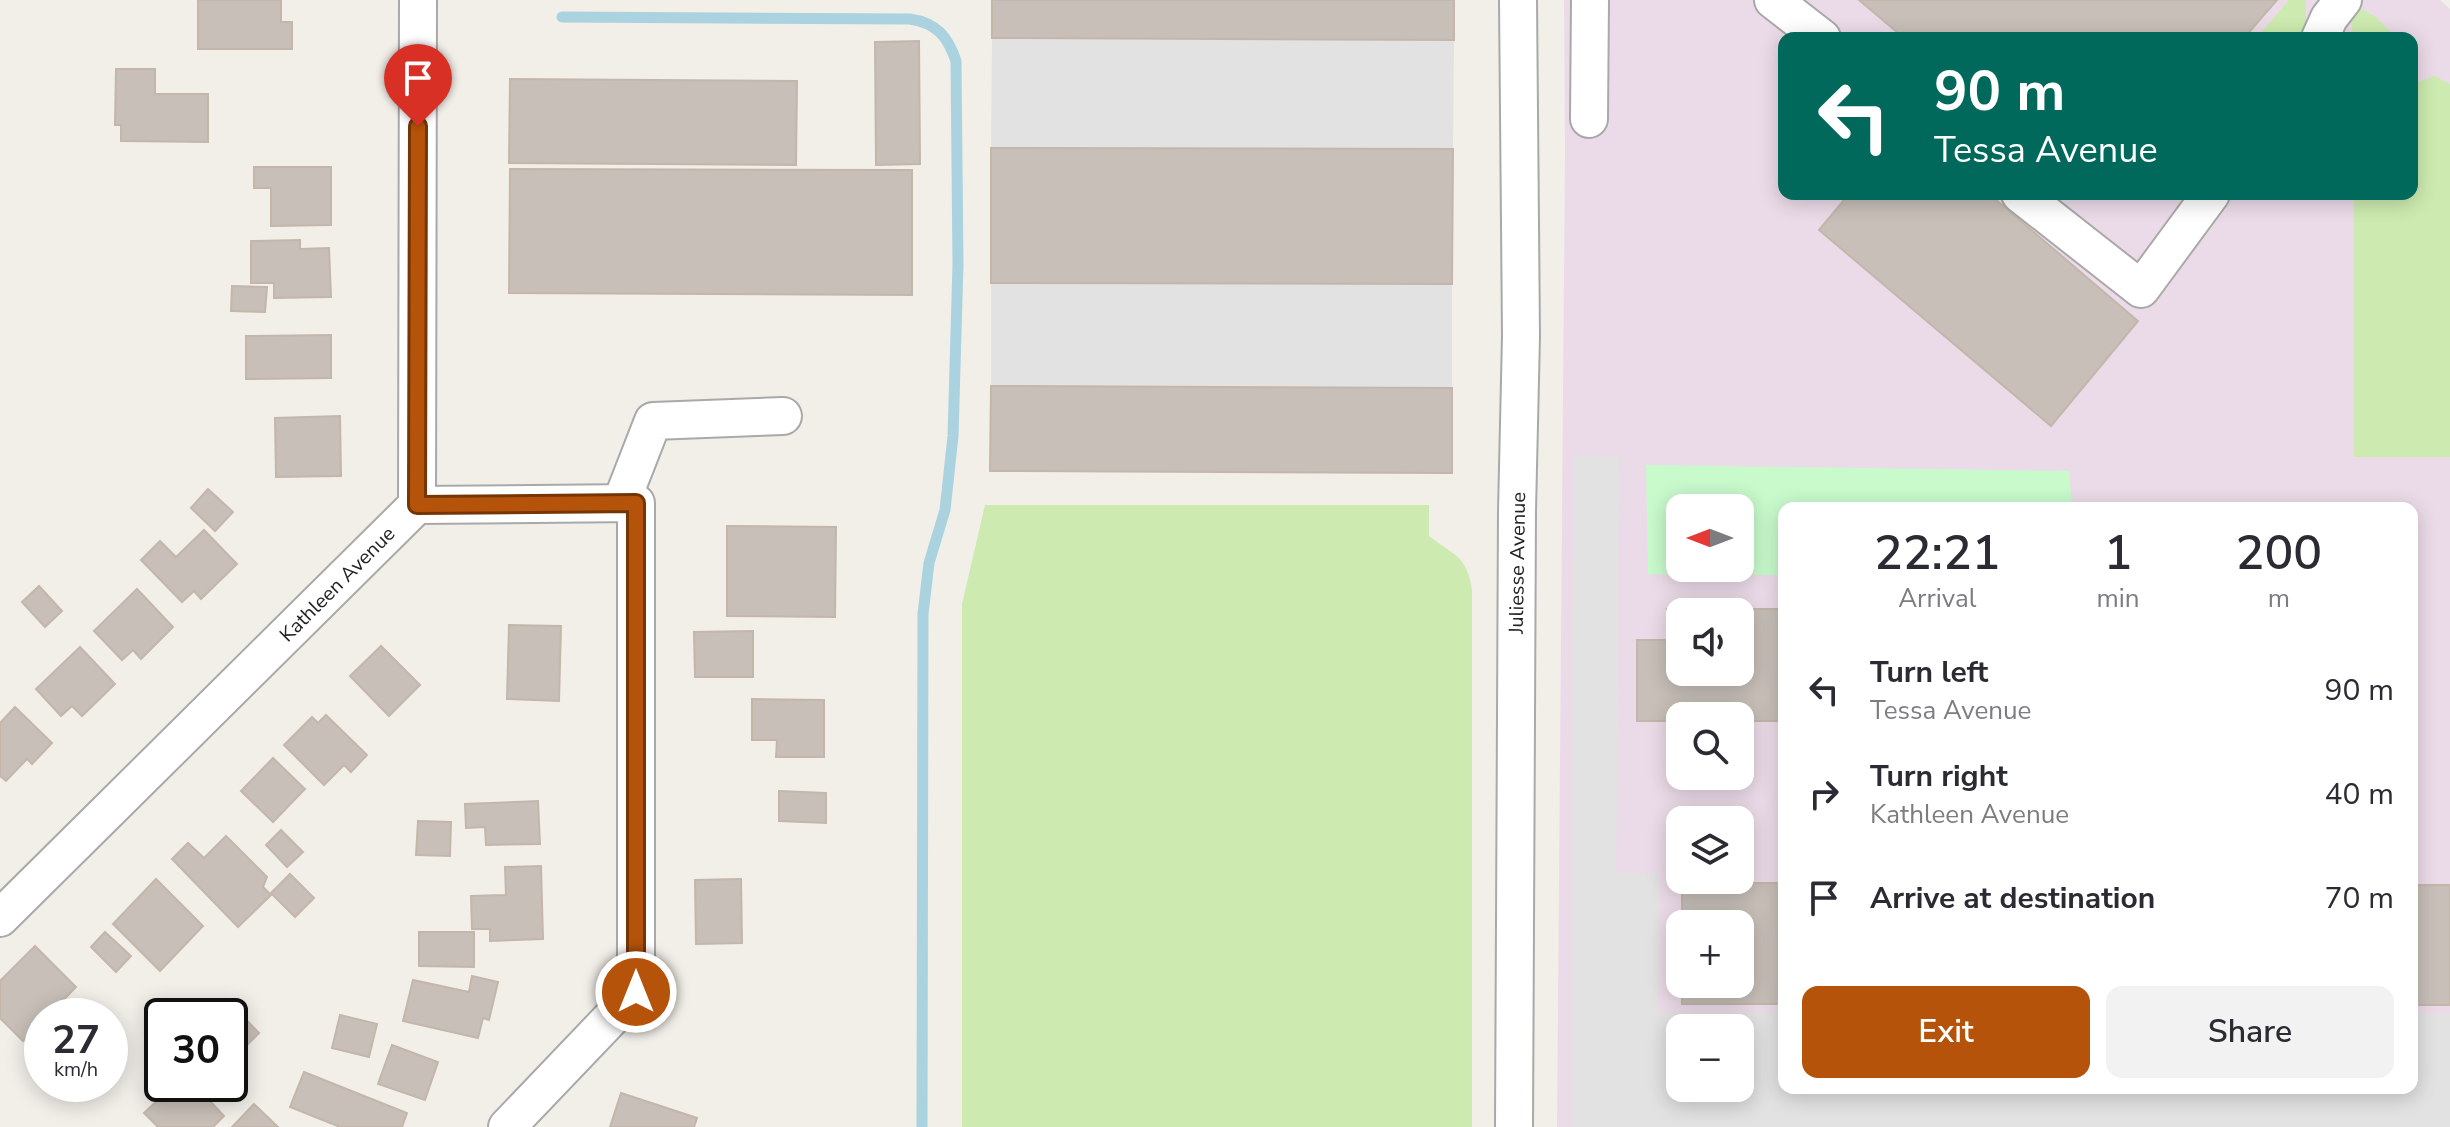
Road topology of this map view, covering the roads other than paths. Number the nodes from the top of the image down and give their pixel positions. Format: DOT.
graph roads {
  1 [pos="418,0"];
  2 [pos="1518,0"];
  3 [pos="1590,0"];
  4 [pos="1773,0"];
  5 [pos="2343,0"];
  6 [pos="1814,32"];
  7 [pos="2323,32"];
  8 [pos="1589,119"];
  9 [pos="2028,200"];
  10 [pos="2207,200"];
  11 [pos="783,416"];
  12 [pos="621,503"];
  13 [pos="417,505"];
  14 [pos="0,918"];
  15 [pos="507,1127"];
  16 [pos="1514,1127"];
  1 -- 13 [label="street"];
  2 -- 16 [label="street, Juliesse Avenue"];
  3 -- 8 [label="street"];
  4 -- 6 [label="street"];
  5 -- 7 [label="street"];
  9 -- 10 [label="street"];
  11 -- 12 [label="street"];
  12 -- 13 [label="street"];
  12 -- 15 [label="street"];
  13 -- 14 [label="street, Kathleen Avenue"];
}
